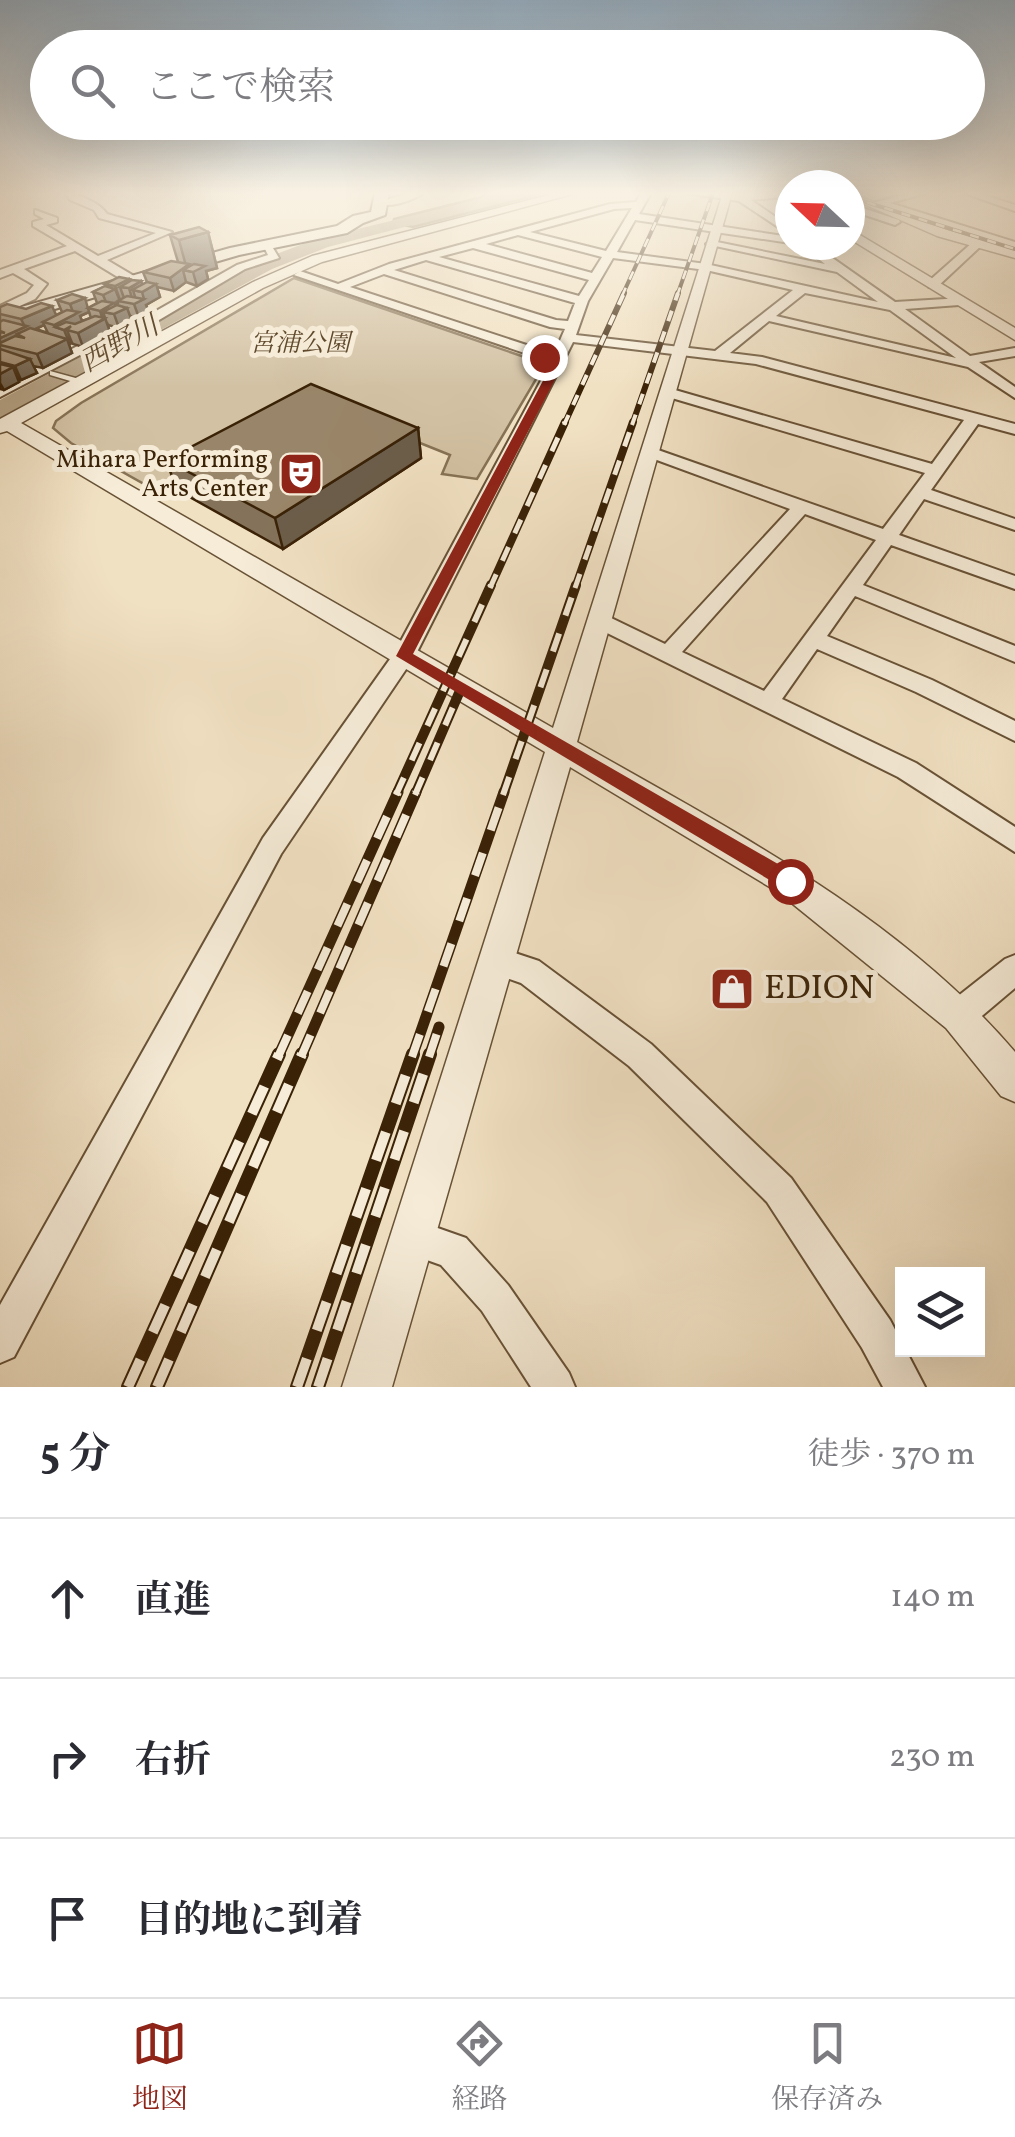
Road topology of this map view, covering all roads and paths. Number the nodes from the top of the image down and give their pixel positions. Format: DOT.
graph roads {
  1 [pos="47,258"];
  2 [pos="100,258"];
  3 [pos="218,258"];
  4 [pos="270,258"];
  5 [pos="321,258"];
  6 [pos="426,258"];
  7 [pos="430,258"];
  8 [pos="523,258"];
  9 [pos="606,258"];
  10 [pos="632,258"];
  11 [pos="708,258"];
  12 [pos="801,258"];
  13 [pos="891,258"];
  14 [pos="962,258"];
  15 [pos="829,260"];
  16 [pos="706,266"];
  17 [pos="840,268"];
  18 [pos="14,270"];
  19 [pos="384,270"];
  20 [pos="0,274"];
  21 [pos="300,275"];
  22 [pos="596,278"];
  23 [pos="130,279"];
  24 [pos="933,284"];
  25 [pos="338,288"];
  26 [pos="802,288"];
  27 [pos="959,300"];
  28 [pos="582,302"];
  29 [pos="894,307"];
  30 [pos="29,310"];
  31 [pos="0,311"];
  32 [pos="766,317"];
  33 [pos="0,320"];
  34 [pos="0,330"];
  35 [pos="123,330"];
  36 [pos="570,332"];
  37 [pos="18,335"];
  38 [pos="1015,335"];
  39 [pos="50,344"];
  40 [pos="78,352"];
  41 [pos="682,352"];
  42 [pos="1015,352"];
  43 [pos="718,355"];
  44 [pos="560,360"];
  45 [pos="969,362"];
  46 [pos="14,364"];
  47 [pos="48,372"];
  48 [pos="76,380"];
  49 [pos="670,392"];
  50 [pos="0,393"];
  51 [pos="1015,394"];
  52 [pos="974,418"];
  53 [pos="4,425"];
  54 [pos="1015,429"];
  55 [pos="652,453"];
  56 [pos="936,472"];
  57 [pos="920,492"];
  58 [pos="803,505"];
  59 [pos="1015,525"];
  60 [pos="888,537"];
  61 [pos="1015,583"];
  62 [pos="851,588"];
  63 [pos="600,620"];
  64 [pos="814,639"];
  65 [pos="669,653"];
  66 [pos="1015,654"];
  67 [pos="404,656"];
  68 [pos="769,700"];
  69 [pos="1015,732"];
  70 [pos="562,749"];
  71 [pos="1015,841"];
  72 [pos="497,961"];
  73 [pos="1015,969"];
  74 [pos="959,1015"];
  75 [pos="1015,1082"];
  76 [pos="412,1237"];
  77 [pos="0,1343"];
  78 [pos="367,1387"];
  79 [pos="555,1387"];
  80 [pos="904,1387"];
  1 -- 18 [label="street"];
  2 -- 23 [label="street"];
  3 -- 23 [label="main road"];
  4 -- 35 [label="street"];
  5 -- 53 [label="street"];
  6 -- 19 [label="street"];
  7 -- 28 [label="street"];
  8 -- 22 [label="street"];
  9 -- 22 [label="street"];
  10 -- 16 [label="street"];
  11 -- 16 [label="street"];
  12 -- 17 [label="street"];
  13 -- 24 [label="street"];
  14 -- 24 [label="street"];
  15 -- 17 [label="street"];
  16 -- 26 [label="street"];
  16 -- 41 [label="street"];
  17 -- 29 [label="street"];
  18 -- 20 [label="street"];
  18 -- 31 [label="street"];
  19 -- 25 [label="street"];
  19 -- 36 [label="street"];
  21 -- 25 [label="street"];
  22 -- 28 [label="street"];
  23 -- 30 [label="main road"];
  24 -- 27 [label="street"];
  25 -- 44 [label="street"];
  26 -- 29 [label="street"];
  26 -- 32 [label="street"];
  27 -- 29 [label="street"];
  27 -- 38 [label="street"];
  28 -- 36 [label="street"];
  29 -- 45 [label="street"];
  30 -- 33 [label="main road"];
  30 -- 35 [label="street"];
  32 -- 43 [label="street"];
  32 -- 45 [label="street"];
  34 -- 37 [label="street"];
  35 -- 40 [label="street"];
  35 -- 47 [label="street"];
  36 -- 41 [label="street"];
  36 -- 44 [label="street"];
  39 -- 40 [label="street"];
  40 -- 47 [label="street"];
  41 -- 43 [label="street"];
  41 -- 49 [label="street"];
  42 -- 45 [label="street"];
  43 -- 52 [label="street"];
  44 -- 67 [label="street"];
  45 -- 51 [label="street"];
  46 -- 47 [label="street"];
  47 -- 48 [label="street"];
  47 -- 50 [label="street"];
  49 -- 55 [label="street"];
  49 -- 56 [label="street"];
  52 -- 54 [label="street"];
  52 -- 56 [label="street"];
  53 -- 67 [label="street"];
  55 -- 58 [label="street"];
  55 -- 63 [label="street"];
  56 -- 57 [label="street"];
  57 -- 59 [label="street"];
  57 -- 60 [label="street"];
  58 -- 60 [label="street"];
  58 -- 65 [label="street"];
  60 -- 61 [label="street"];
  60 -- 62 [label="street"];
  62 -- 64 [label="street"];
  62 -- 66 [label="street"];
  63 -- 65 [label="street"];
  63 -- 70 [label="street"];
  64 -- 68 [label="street"];
  64 -- 69 [label="street"];
  65 -- 68 [label="street"];
  67 -- 70 [label="street"];
  67 -- 77 [label="street"];
  68 -- 71 [label="street"];
  70 -- 72 [label="street"];
  70 -- 74 [label="street"];
  72 -- 76 [label="street"];
  72 -- 80 [label="street"];
  73 -- 74 [label="street"];
  74 -- 75 [label="street"];
  76 -- 78 [label="street"];
  76 -- 79 [label="street"];
}
